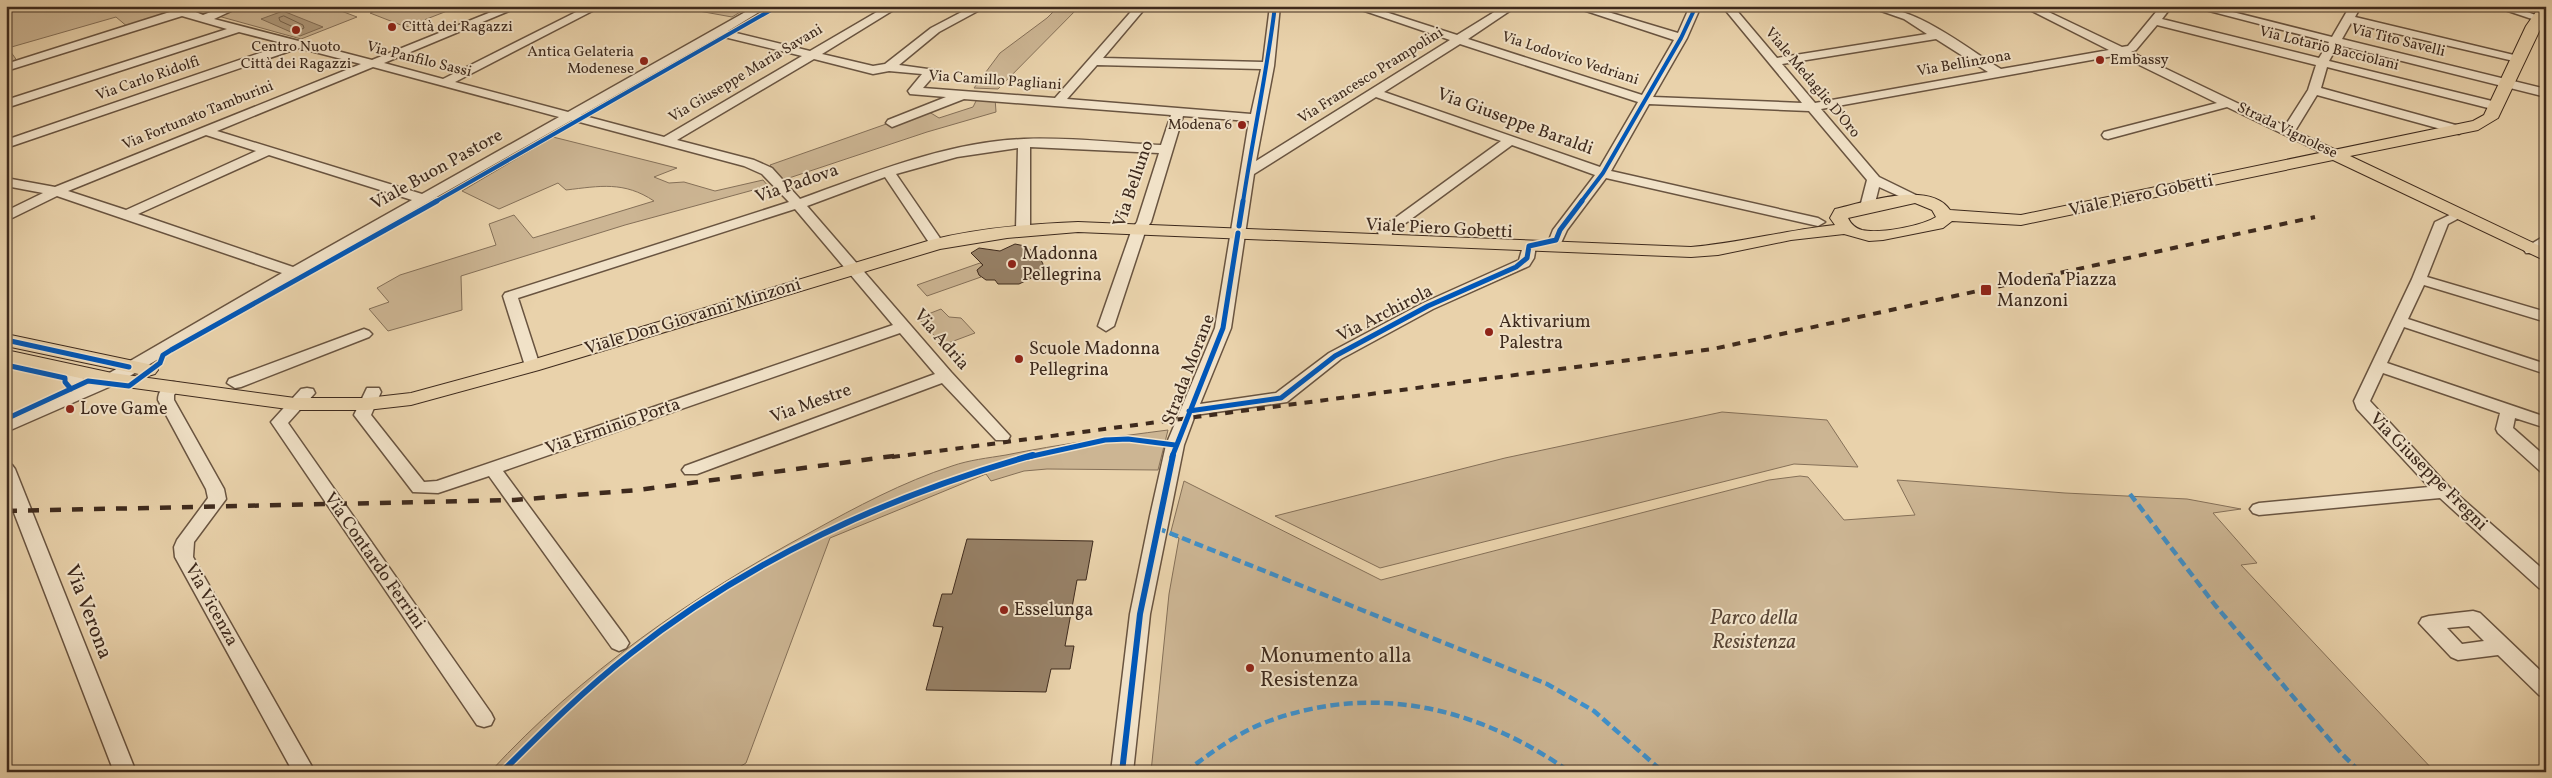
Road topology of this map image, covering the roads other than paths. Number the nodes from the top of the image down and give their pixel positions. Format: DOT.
graph roads {
  1 [pos="237,6"];
  2 [pos="516,6"];
  3 [pos="597,6"];
  4 [pos="764,6"];
  5 [pos="895,6"];
  6 [pos="982,6"];
  7 [pos="1142,6"];
  8 [pos="1275,6"];
  9 [pos="1355,6"];
  10 [pos="1512,6"];
  11 [pos="1576,6"];
  12 [pos="1696,6"];
  13 [pos="1727,6"];
  14 [pos="1872,6"];
  15 [pos="2027,6"];
  16 [pos="2167,6"];
  17 [pos="2195,6"];
  18 [pos="2356,6"];
  19 [pos="2498,6"];
  20 [pos="178,9"];
  21 [pos="2543,15"];
  22 [pos="203,19"];
  23 [pos="2348,19"];
  24 [pos="2155,21"];
  25 [pos="240,28"];
  26 [pos="719,32"];
  27 [pos="1938,35"];
  28 [pos="1681,38"];
  29 [pos="1458,40"];
  30 [pos="2334,41"];
  31 [pos="299,44"];
  32 [pos="2122,51"];
  33 [pos="811,55"];
  34 [pos="2518,59"];
  35 [pos="1093,61"];
  36 [pos="1773,62"];
  37 [pos="2322,63"];
  38 [pos="373,64"];
  39 [pos="1268,66"];
  40 [pos="889,67"];
  41 [pos="6,68"];
  42 [pos="2000,74"];
  43 [pos="445,82"];
  44 [pos="2506,83"];
  45 [pos="2314,90"];
  46 [pos="1378,92"];
  47 [pos="2546,93"];
  48 [pos="962,95"];
  49 [pos="1645,100"];
  50 [pos="1058,101"];
  51 [pos="2230,103"];
  52 [pos="6,104"];
  53 [pos="2496,106"];
  54 [pos="1811,107"];
  55 [pos="1178,112"];
  56 [pos="573,115"];
  57 [pos="1256,118"];
  58 [pos="892,123"];
  59 [pos="205,130"];
  60 [pos="2459,130"];
  61 [pos="2288,132"];
  62 [pos="2108,135"];
  63 [pos="666,141"];
  64 [pos="1509,142"];
  65 [pos="1024,143"];
  66 [pos="6,144"];
  67 [pos="1166,149"];
  68 [pos="268,151"];
  69 [pos="2337,156"];
  70 [pos="2291,165"];
  71 [pos="888,172"];
  72 [pos="1248,172"];
  73 [pos="1603,173"];
  74 [pos="1874,180"];
  75 [pos="2387,180"];
  76 [pos="6,182"];
  77 [pos="56,191"];
  78 [pos="1915,198"];
  79 [pos="424,199"];
  80 [pos="798,204"];
  81 [pos="1867,207"];
  82 [pos="1944,214"];
  83 [pos="126,215"];
  84 [pos="2458,215"];
  85 [pos="6,217"];
  86 [pos="1818,222"];
  87 [pos="1843,223"];
  88 [pos="1022,226"];
  89 [pos="1141,226"];
  90 [pos="1239,229"];
  91 [pos="1386,236"];
  92 [pos="1556,240"];
  93 [pos="935,242"];
  94 [pos="1529,246"];
  95 [pos="2543,252"];
  96 [pos="851,265"];
  97 [pos="294,272"];
  98 [pos="2419,279"];
  99 [pos="2546,317"];
  100 [pos="2400,321"];
  101 [pos="1106,326"];
  102 [pos="903,327"];
  103 [pos="364,334"];
  104 [pos="6,340"];
  105 [pos="6,356"];
  106 [pos="530,361"];
  107 [pos="2379,366"];
  108 [pos="129,368"];
  109 [pos="2546,369"];
  110 [pos="71,370"];
  111 [pos="945,376"];
  112 [pos="112,379"];
  113 [pos="235,383"];
  114 [pos="173,388"];
  115 [pos="81,392"];
  116 [pos="301,398"];
  117 [pos="370,398"];
  118 [pos="2509,410"];
  119 [pos="1189,411"];
  120 [pos="2546,423"];
  121 [pos="6,427"];
  122 [pos="1002,436"];
  123 [pos="2546,467"];
  124 [pos="6,469"];
  125 [pos="493,469"];
  126 [pos="691,470"];
  127 [pos="2444,492"];
  128 [pos="2259,509"];
  129 [pos="2546,583"];
  130 [pos="619,644"];
  131 [pos="2502,647"];
  132 [pos="2546,689"];
  133 [pos="484,719"];
  134 [pos="126,772"];
  135 [pos="304,772"];
  136 [pos="1122,772"];
  1 -- 22 [label="street"];
  2 -- 38 [label="street, Via Fortunato Tamburini"];
  3 -- 43 [label="street"];
  4 -- 26 [label="street, Viale Buon Pastore"];
  5 -- 33 [label="street, Via Giuseppe Maria Savani"];
  6 -- 40 [label="street"];
  7 -- 35 [label="street"];
  8 -- 39 [label="street, Strada Morane"];
  9 -- 29 [label="street, Via Lodovico Vedriani"];
  10 -- 29 [label="street, Via Francesco Prampolini"];
  11 -- 28 [label="street"];
  12 -- 28 [label="street"];
  13 -- 36 [label="street, Viale Medaglie D'Oro"];
  14 -- 27 [label="street"];
  15 -- 32 [label="street, Strada Vignolese"];
  16 -- 24 [label="street"];
  17 -- 30 [label="street, Via Tito Savelli"];
  18 -- 23 [label="street"];
  19 -- 21 [label="street"];
  20 -- 22 [label="street, Via Panfilo Sassi"];
  20 -- 41 [label="street"];
  21 -- 34 [label="main road, Viale Piero Gobetti"];
  22 -- 25 [label="street, Via Panfilo Sassi"];
  23 -- 30 [label="street"];
  23 -- 34 [label="street"];
  24 -- 32 [label="street"];
  24 -- 37 [label="street, Via Lotario Bacciolani"];
  25 -- 31 [label="street, Via Panfilo Sassi"];
  25 -- 52 [label="street"];
  26 -- 33 [label="street, Via Camillo Pagliani"];
  26 -- 56 [label="street, Viale Buon Pastore"];
  27 -- 36 [label="street"];
  27 -- 42 [label="street"];
  28 -- 49 [label="street"];
  29 -- 46 [label="street, Via Francesco Prampolini"];
  29 -- 49 [label="street, Via Lodovico Vedriani"];
  30 -- 37 [label="street"];
  30 -- 44 [label="street, Via Tito Savelli"];
  31 -- 38 [label="street, Via Panfilo Sassi"];
  31 -- 66 [label="street, Via Carlo Ridolfi"];
  32 -- 42 [label="street, Via Bellinzona"];
  32 -- 51 [label="street, Strada Vignolese"];
  33 -- 40 [label="street, Via Camillo Pagliani"];
  33 -- 63 [label="street, Via Giuseppe Maria Savani"];
  34 -- 44 [label="main road, Viale Piero Gobetti"];
  35 -- 39 [label="street"];
  35 -- 50 [label="street"];
  36 -- 54 [label="street, Viale Medaglie D'Oro"];
  37 -- 45 [label="street"];
  37 -- 53 [label="street, Via Lotario Bacciolani"];
  38 -- 43 [label="street, Via Panfilo Sassi"];
  38 -- 59 [label="street, Via Fortunato Tamburini"];
  39 -- 57 [label="street, Strada Morane"];
  40 -- 48 [label="street, Via Camillo Pagliani"];
  42 -- 54 [label="street, Via Bellinzona"];
  43 -- 56 [label="street, Via Panfilo Sassi"];
  44 -- 47 [label="street, Via Tito Savelli"];
  44 -- 53 [label="main road, Viale Piero Gobetti"];
  45 -- 60 [label="street"];
  45 -- 61 [label="street"];
  46 -- 64 [label="street, Via Giuseppe Baraldi"];
  46 -- 72 [label="street, Via Francesco Prampolini"];
  48 -- 50 [label="street, Via Camillo Pagliani"];
  48 -- 58 [label="street"];
  49 -- 54 [label="street, Via Lodovico Vedriani"];
  49 -- 73 [label="street"];
  50 -- 55 [label="street, Via Camillo Pagliani"];
  51 -- 61 [label="street, Strada Vignolese"];
  51 -- 62 [label="street"];
  53 -- 60 [label="main road, Viale Piero Gobetti"];
  54 -- 74 [label="street, Viale Medaglie D'Oro"];
  55 -- 57 [label="street, Via Camillo Pagliani"];
  55 -- 67 [label="street, Via Belluno"];
  56 -- 63 [label="street, Via Panfilo Sassi"];
  56 -- 79 [label="street, Viale Buon Pastore"];
  57 -- 72 [label="street, Strada Morane"];
  59 -- 68 [label="street"];
  59 -- 77 [label="street, Via Fortunato Tamburini"];
  60 -- 69 [label="main road, Viale Piero Gobetti"];
  61 -- 69 [label="street, Strada Vignolese"];
  63 -- 80 [label="street, Via Adria"];
  64 -- 73 [label="street, Via Giuseppe Baraldi"];
  64 -- 91 [label="street"];
  65 -- 67 [label="street, Via Padova"];
  65 -- 71 [label="street, Via Padova"];
  65 -- 88 [label="street"];
  67 -- 89 [label="street, Via Belluno"];
  68 -- 79 [label="street"];
  68 -- 83 [label="street"];
  69 -- 70 [label="main road, Viale Piero Gobetti"];
  69 -- 75 [label="main road, Strada Vignolese"];
  70 -- 75 [label="main road"];
  70 -- 82 [label="main road, Viale Piero Gobetti"];
  71 -- 80 [label="street, Via Padova"];
  71 -- 93 [label="street"];
  72 -- 90 [label="street, Strada Morane"];
  73 -- 86 [label="street, Via Giuseppe Baraldi"];
  73 -- 92 [label="street"];
  74 -- 78 [label="street, Viale Medaglie D'Oro"];
  74 -- 81 [label="street"];
  75 -- 84 [label="main road, Strada Vignolese"];
  76 -- 77 [label="street"];
  77 -- 83 [label="street"];
  77 -- 85 [label="street, Via Fortunato Tamburini"];
  78 -- 81 [label="main road"];
  78 -- 82 [label="main road"];
  79 -- 97 [label="street, Viale Buon Pastore"];
  80 -- 96 [label="street, Via Adria"];
  80 -- 106 [label="street, Via Padova"];
  81 -- 87 [label="main road"];
  82 -- 87 [label="main road"];
  83 -- 97 [label="street"];
  84 -- 95 [label="main road, Strada Vignolese"];
  84 -- 98 [label="street, Via Giuseppe Fregni"];
  86 -- 87 [label="main road, Viale Piero Gobetti"];
  86 -- 92 [label="main road, Viale Piero Gobetti"];
  87 -- 94 [label="main road, Viale Piero Gobetti"];
  88 -- 89 [label="main road, Viale Don Giovanni Minzoni"];
  88 -- 93 [label="main road, Viale Don Giovanni Minzoni"];
  89 -- 90 [label="main road, Viale Don Giovanni Minzoni"];
  89 -- 101 [label="street, Via Belluno"];
  90 -- 91 [label="main road, Viale Piero Gobetti"];
  90 -- 119 [label="street, Strada Morane"];
  91 -- 92 [label="main road, Viale Piero Gobetti"];
  91 -- 94 [label="main road, Viale Piero Gobetti"];
  93 -- 96 [label="main road, Viale Don Giovanni Minzoni"];
  94 -- 119 [label="street, Via Archirola"];
  96 -- 102 [label="street, Via Adria"];
  96 -- 106 [label="main road, Viale Don Giovanni Minzoni"];
  97 -- 108 [label="street, Viale Buon Pastore"];
  98 -- 99 [label="street"];
  98 -- 100 [label="street, Via Giuseppe Fregni"];
  100 -- 107 [label="street, Via Giuseppe Fregni"];
  100 -- 109 [label="street"];
  102 -- 111 [label="street, Via Adria"];
  102 -- 125 [label="street, Via Erminio Porta"];
  103 -- 113 [label="street"];
  104 -- 108 [label="main road, Viale Don Giovanni Minzoni"];
  105 -- 110 [label="main road, Viale Don Giovanni Minzoni"];
  106 -- 117 [label="main road, Viale Don Giovanni Minzoni"];
  107 -- 118 [label="street"];
  107 -- 127 [label="street, Via Giuseppe Fregni"];
  108 -- 112 [label="street, Viale Buon Pastore"];
  108 -- 113 [label="main road, Viale Don Giovanni Minzoni"];
  110 -- 112 [label="main road, Viale Don Giovanni Minzoni"];
  110 -- 115 [label="street"];
  111 -- 122 [label="street, Via Adria"];
  111 -- 126 [label="street, Via Mestre"];
  112 -- 114 [label="main road, Viale Don Giovanni Minzoni"];
  112 -- 115 [label="street, Viale Buon Pastore"];
  113 -- 116 [label="main road, Viale Don Giovanni Minzoni"];
  114 -- 116 [label="main road, Viale Don Giovanni Minzoni"];
  114 -- 135 [label="street, Via Vicenza"];
  115 -- 121 [label="street, Viale Buon Pastore"];
  116 -- 117 [label="main road, Viale Don Giovanni Minzoni"];
  116 -- 133 [label="street, Via Contardo Ferrini"];
  117 -- 125 [label="street, Via Erminio Porta"];
  118 -- 120 [label="street"];
  118 -- 123 [label="street"];
  119 -- 136 [label="street, Strada Morane"];
  124 -- 134 [label="street, Via Verona"];
  125 -- 130 [label="street"];
  127 -- 128 [label="street"];
  127 -- 129 [label="street, Via Giuseppe Fregni"];
  131 -- 132 [label="street"];
}
